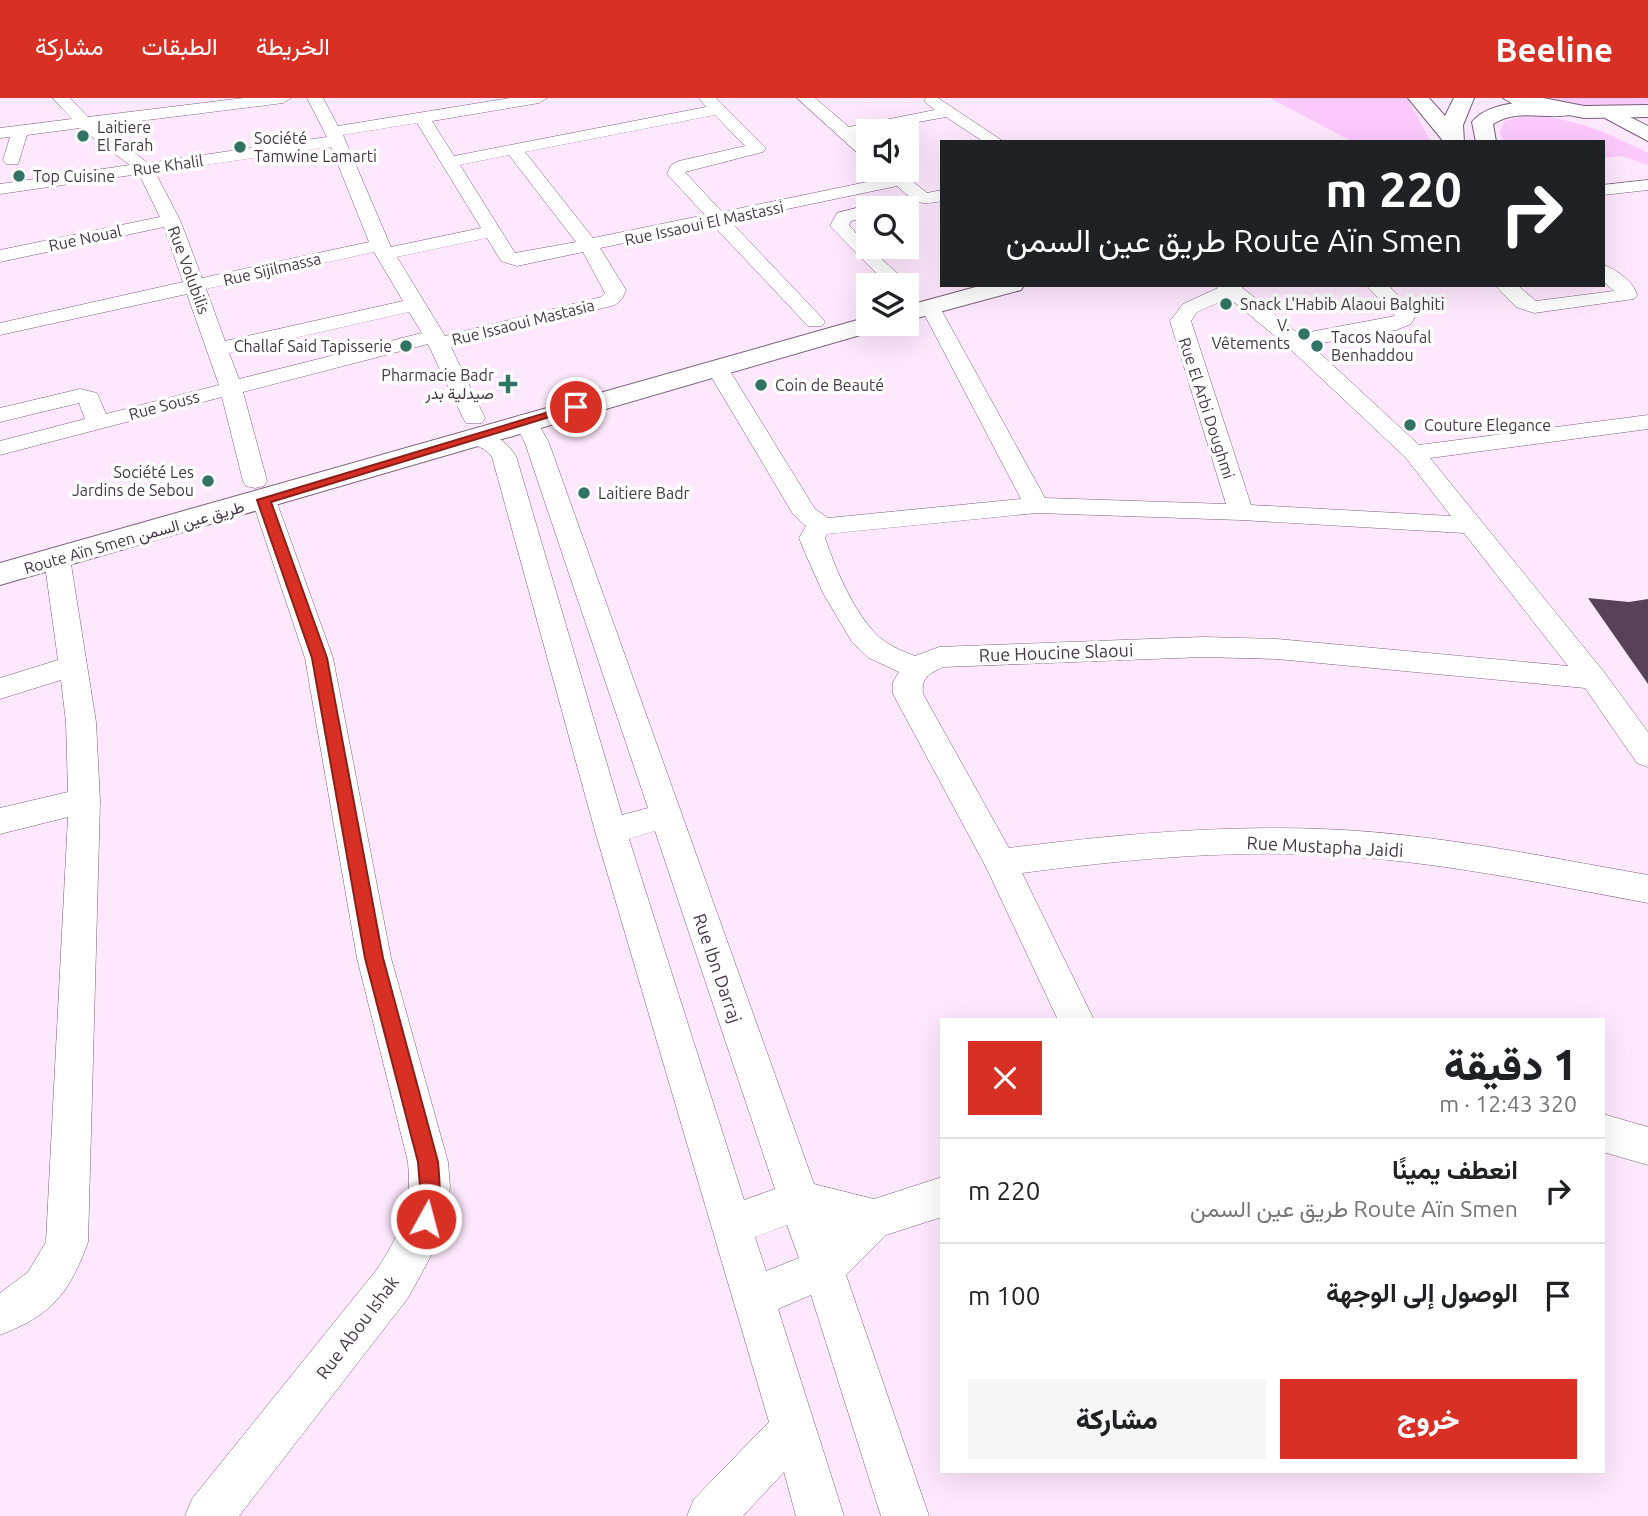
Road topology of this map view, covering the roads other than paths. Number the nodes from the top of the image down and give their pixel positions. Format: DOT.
graph roads {
  1 [pos="61,98"];
  2 [pos="130,98"];
  3 [pos="283,98"];
  4 [pos="315,98"];
  5 [pos="539,98"];
  6 [pos="805,98"];
  7 [pos="927,98"];
  8 [pos="1418,98"];
  9 [pos="1464,98"];
  10 [pos="1513,98"];
  11 [pos="713,104"];
  12 [pos="1567,110"];
  13 [pos="949,111"];
  14 [pos="1648,111"];
  15 [pos="1612,114"];
  16 [pos="130,118"];
  17 [pos="422,118"];
  18 [pos="83,123"];
  19 [pos="20,131"];
  20 [pos="0,133"];
  21 [pos="846,133"];
  22 [pos="1648,135"];
  23 [pos="335,136"];
  24 [pos="1453,138"];
  25 [pos="993,140"];
  26 [pos="1486,140"];
  27 [pos="856,142"];
  28 [pos="513,149"];
  29 [pos="12,160"];
  30 [pos="449,162"];
  31 [pos="144,168"];
  32 [pos="867,182"];
  33 [pos="902,182"];
  34 [pos="1639,186"];
  35 [pos="0,189"];
  36 [pos="1605,190"];
  37 [pos="940,195"];
  38 [pos="923,199"];
  39 [pos="1648,199"];
  40 [pos="919,200"];
  41 [pos="856,214"];
  42 [pos="171,220"];
  43 [pos="719,220"];
  44 [pos="492,231"];
  45 [pos="856,243"];
  46 [pos="590,247"];
  47 [pos="382,250"];
  48 [pos="0,256"];
  49 [pos="871,259"];
  50 [pos="885,273"];
  51 [pos="1605,273"];
  52 [pos="195,287"];
  53 [pos="956,287"];
  54 [pos="997,287"];
  55 [pos="1228,287"];
  56 [pos="1378,287"];
  57 [pos="1506,287"];
  58 [pos="919,297"];
  59 [pos="919,298"];
  60 [pos="416,304"];
  61 [pos="856,310"];
  62 [pos="919,314"];
  63 [pos="814,322"];
  64 [pos="856,329"];
  65 [pos="0,330"];
  66 [pos="436,340"];
  67 [pos="1294,341"];
  68 [pos="217,348"];
  69 [pos="717,368"];
  70 [pos="231,388"];
  71 [pos="0,415"];
  72 [pos="526,421"];
  73 [pos="98,422"];
  74 [pos="1648,422"];
  75 [pos="474,427"];
  76 [pos="0,448"];
  77 [pos="1414,453"];
  78 [pos="259,491"];
  79 [pos="1037,505"];
  80 [pos="1241,512"];
  81 [pos="565,524"];
  82 [pos="825,525"];
  83 [pos="1471,525"];
  84 [pos="526,534"];
  85 [pos="0,550"];
  86 [pos="57,558"];
  87 [pos="0,574"];
  88 [pos="74,666"];
  89 [pos="916,668"];
  90 [pos="1594,679"];
  91 [pos="0,689"];
  92 [pos="1648,755"];
  93 [pos="84,801"];
  94 [pos="665,816"];
  95 [pos="0,821"];
  96 [pos="611,831"];
  97 [pos="1000,863"];
  98 [pos="1648,889"];
  99 [pos="1075,1018"];
  100 [pos="1605,1134"];
  101 [pos="1648,1146"];
  102 [pos="940,1198"];
  103 [pos="799,1201"];
  104 [pos="874,1219"];
  105 [pos="731,1225"];
  106 [pos="823,1269"];
  107 [pos="753,1298"];
  108 [pos="0,1314"];
  109 [pos="793,1429"];
  110 [pos="209,1516"];
  111 [pos="711,1516"];
  112 [pos="820,1516"];
  113 [pos="905,1516"];
  1 -- 18 [label="street, Rue Volubilis"];
  2 -- 16 [label="street"];
  3 -- 16 [label="street"];
  4 -- 23 [label="street"];
  5 -- 17 [label="street, Rue Khalil"];
  6 -- 21 [label="street"];
  7 -- 13 [label="street"];
  8 -- 24 [label="main road"];
  9 -- 24 [label="main road"];
  10 -- 12 [label="main road"];
  11 -- 28 [label="street"];
  11 -- 43 [label="street"];
  12 -- 15 [label="main road"];
  12 -- 26 [label="main road"];
  13 -- 21 [label="street"];
  13 -- 25 [label="street"];
  14 -- 15 [label="main road"];
  15 -- 22 [label="main road"];
  16 -- 18 [label="street"];
  17 -- 23 [label="street, Rue Khalil"];
  17 -- 30 [label="street"];
  18 -- 19 [label="street"];
  18 -- 31 [label="street, Rue Volubilis"];
  19 -- 20 [label="street"];
  19 -- 29 [label="street"];
  21 -- 27 [label="street"];
  23 -- 31 [label="street, Rue Khalil"];
  23 -- 47 [label="street"];
  28 -- 30 [label="street"];
  28 -- 46 [label="street"];
  30 -- 44 [label="street"];
  31 -- 35 [label="street, Rue Khalil"];
  31 -- 42 [label="street, Rue Volubilis"];
  32 -- 43 [label="street, Rue Issaoui El Mastassi"];
  33 -- 38 [label="street"];
  34 -- 36 [label="street"];
  34 -- 39 [label="street"];
  37 -- 38 [label="street"];
  38 -- 40 [label="street"];
  41 -- 45 [label="street"];
  42 -- 48 [label="street, Rue Noual"];
  42 -- 52 [label="street, Rue Volubilis"];
  43 -- 46 [label="street, Rue Issaoui El Mastassi"];
  43 -- 63 [label="street"];
  44 -- 46 [label="street, Rue Issaoui El Mastassi"];
  44 -- 47 [label="street, Rue Sijilmassa"];
  46 -- 66 [label="street, Rue Issaoui Mastasia"];
  47 -- 52 [label="street, Rue Sijilmassa"];
  47 -- 60 [label="street"];
  49 -- 50 [label="street"];
  51 -- 57 [label="street"];
  52 -- 65 [label="street, Rue Sijilmassa"];
  52 -- 68 [label="street, Rue Volubilis"];
  53 -- 58 [label="main road"];
  54 -- 59 [label="main road"];
  55 -- 67 [label="street"];
  55 -- 80 [label="street, Rue El Arbi Doughmi"];
  56 -- 67 [label="street"];
  60 -- 66 [label="street"];
  60 -- 68 [label="street"];
  61 -- 63 [label="main road, Route Aïn Smen طريق عين السمن"];
  62 -- 79 [label="street"];
  63 -- 75 [label="main road, Route Aïn Smen طريق عين السمن"];
  64 -- 69 [label="main road, Route Aïn Smen طريق عين السمن"];
  66 -- 70 [label="street, Rue Issaoui Mastasia"];
  66 -- 75 [label="street"];
  67 -- 77 [label="street"];
  68 -- 70 [label="street, Rue Volubilis"];
  69 -- 72 [label="main road, Route Aïn Smen طريق عين السمن"];
  69 -- 82 [label="street"];
  70 -- 73 [label="street, Rue Souss"];
  70 -- 78 [label="street, Rue Volubilis"];
  71 -- 73 [label="street"];
  72 -- 75 [label="main road, Route Aïn Smen طريق عين السمن"];
  72 -- 81 [label="street, Rue Ibn Darraj"];
  73 -- 76 [label="street, Rue Souss"];
  74 -- 77 [label="street"];
  75 -- 78 [label="main road, Route Aïn Smen طريق عين السمن"];
  75 -- 84 [label="street"];
  77 -- 83 [label="street"];
  78 -- 85 [label="main road, Route Aïn Smen طريق عين السمن"];
  78 -- 86 [label="main road, Route Aïn Smen طريق عين السمن"];
  78 -- 110 [label="street, Rue Abou Ishak"];
  79 -- 80 [label="street"];
  79 -- 82 [label="street"];
  80 -- 83 [label="street"];
  81 -- 84 [label="street"];
  81 -- 94 [label="street, Rue Ibn Darraj"];
  82 -- 89 [label="street"];
  83 -- 90 [label="street"];
  84 -- 96 [label="street"];
  86 -- 87 [label="main road, Route Aïn Smen طريق عين السمن"];
  86 -- 88 [label="street"];
  88 -- 91 [label="street"];
  88 -- 93 [label="street"];
  89 -- 90 [label="street, Rue Houcine Slaoui"];
  89 -- 97 [label="street"];
  90 -- 92 [label="street"];
  93 -- 95 [label="street"];
  93 -- 108 [label="street"];
  94 -- 96 [label="street"];
  94 -- 103 [label="street, Rue Ibn Darraj"];
  96 -- 105 [label="street"];
  97 -- 98 [label="street, Rue Mustapha Jaidi"];
  97 -- 99 [label="street"];
  100 -- 101 [label="street"];
  102 -- 104 [label="street"];
  103 -- 104 [label="street"];
  103 -- 105 [label="street"];
  103 -- 106 [label="street, Rue Ibn Darraj"];
  104 -- 106 [label="street"];
  105 -- 107 [label="street"];
  106 -- 107 [label="street"];
  106 -- 113 [label="street, Rue Ibn Darraj"];
  107 -- 109 [label="street"];
  109 -- 111 [label="street"];
  109 -- 112 [label="street"];
}
